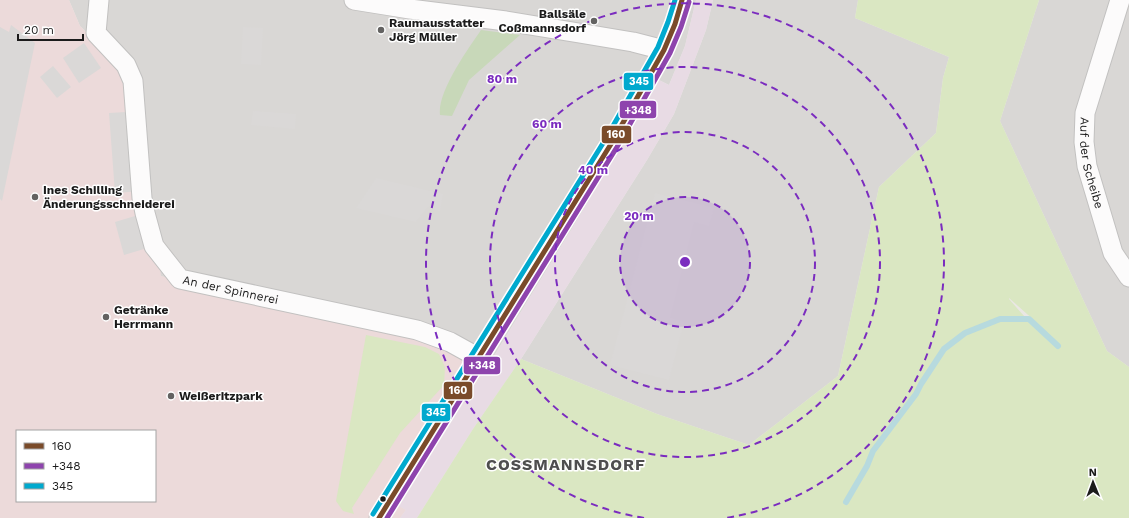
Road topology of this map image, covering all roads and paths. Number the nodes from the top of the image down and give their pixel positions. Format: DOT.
graph roads {
  1 [pos="100,0"];
  2 [pos="354,0"];
  3 [pos="682,0"];
  4 [pos="1120,0"];
  5 [pos="664,50"];
  6 [pos="1129,277"];
  7 [pos="479,358"];
  8 [pos="379,518"];
  1 -- 7 [label="street, An der Spinnerei"];
  2 -- 5 [label="street"];
  3 -- 5 [label="street"];
  4 -- 6 [label="street, Auf der Scheibe"];
  5 -- 7 [label="street"];
  7 -- 8 [label="street"];
}
